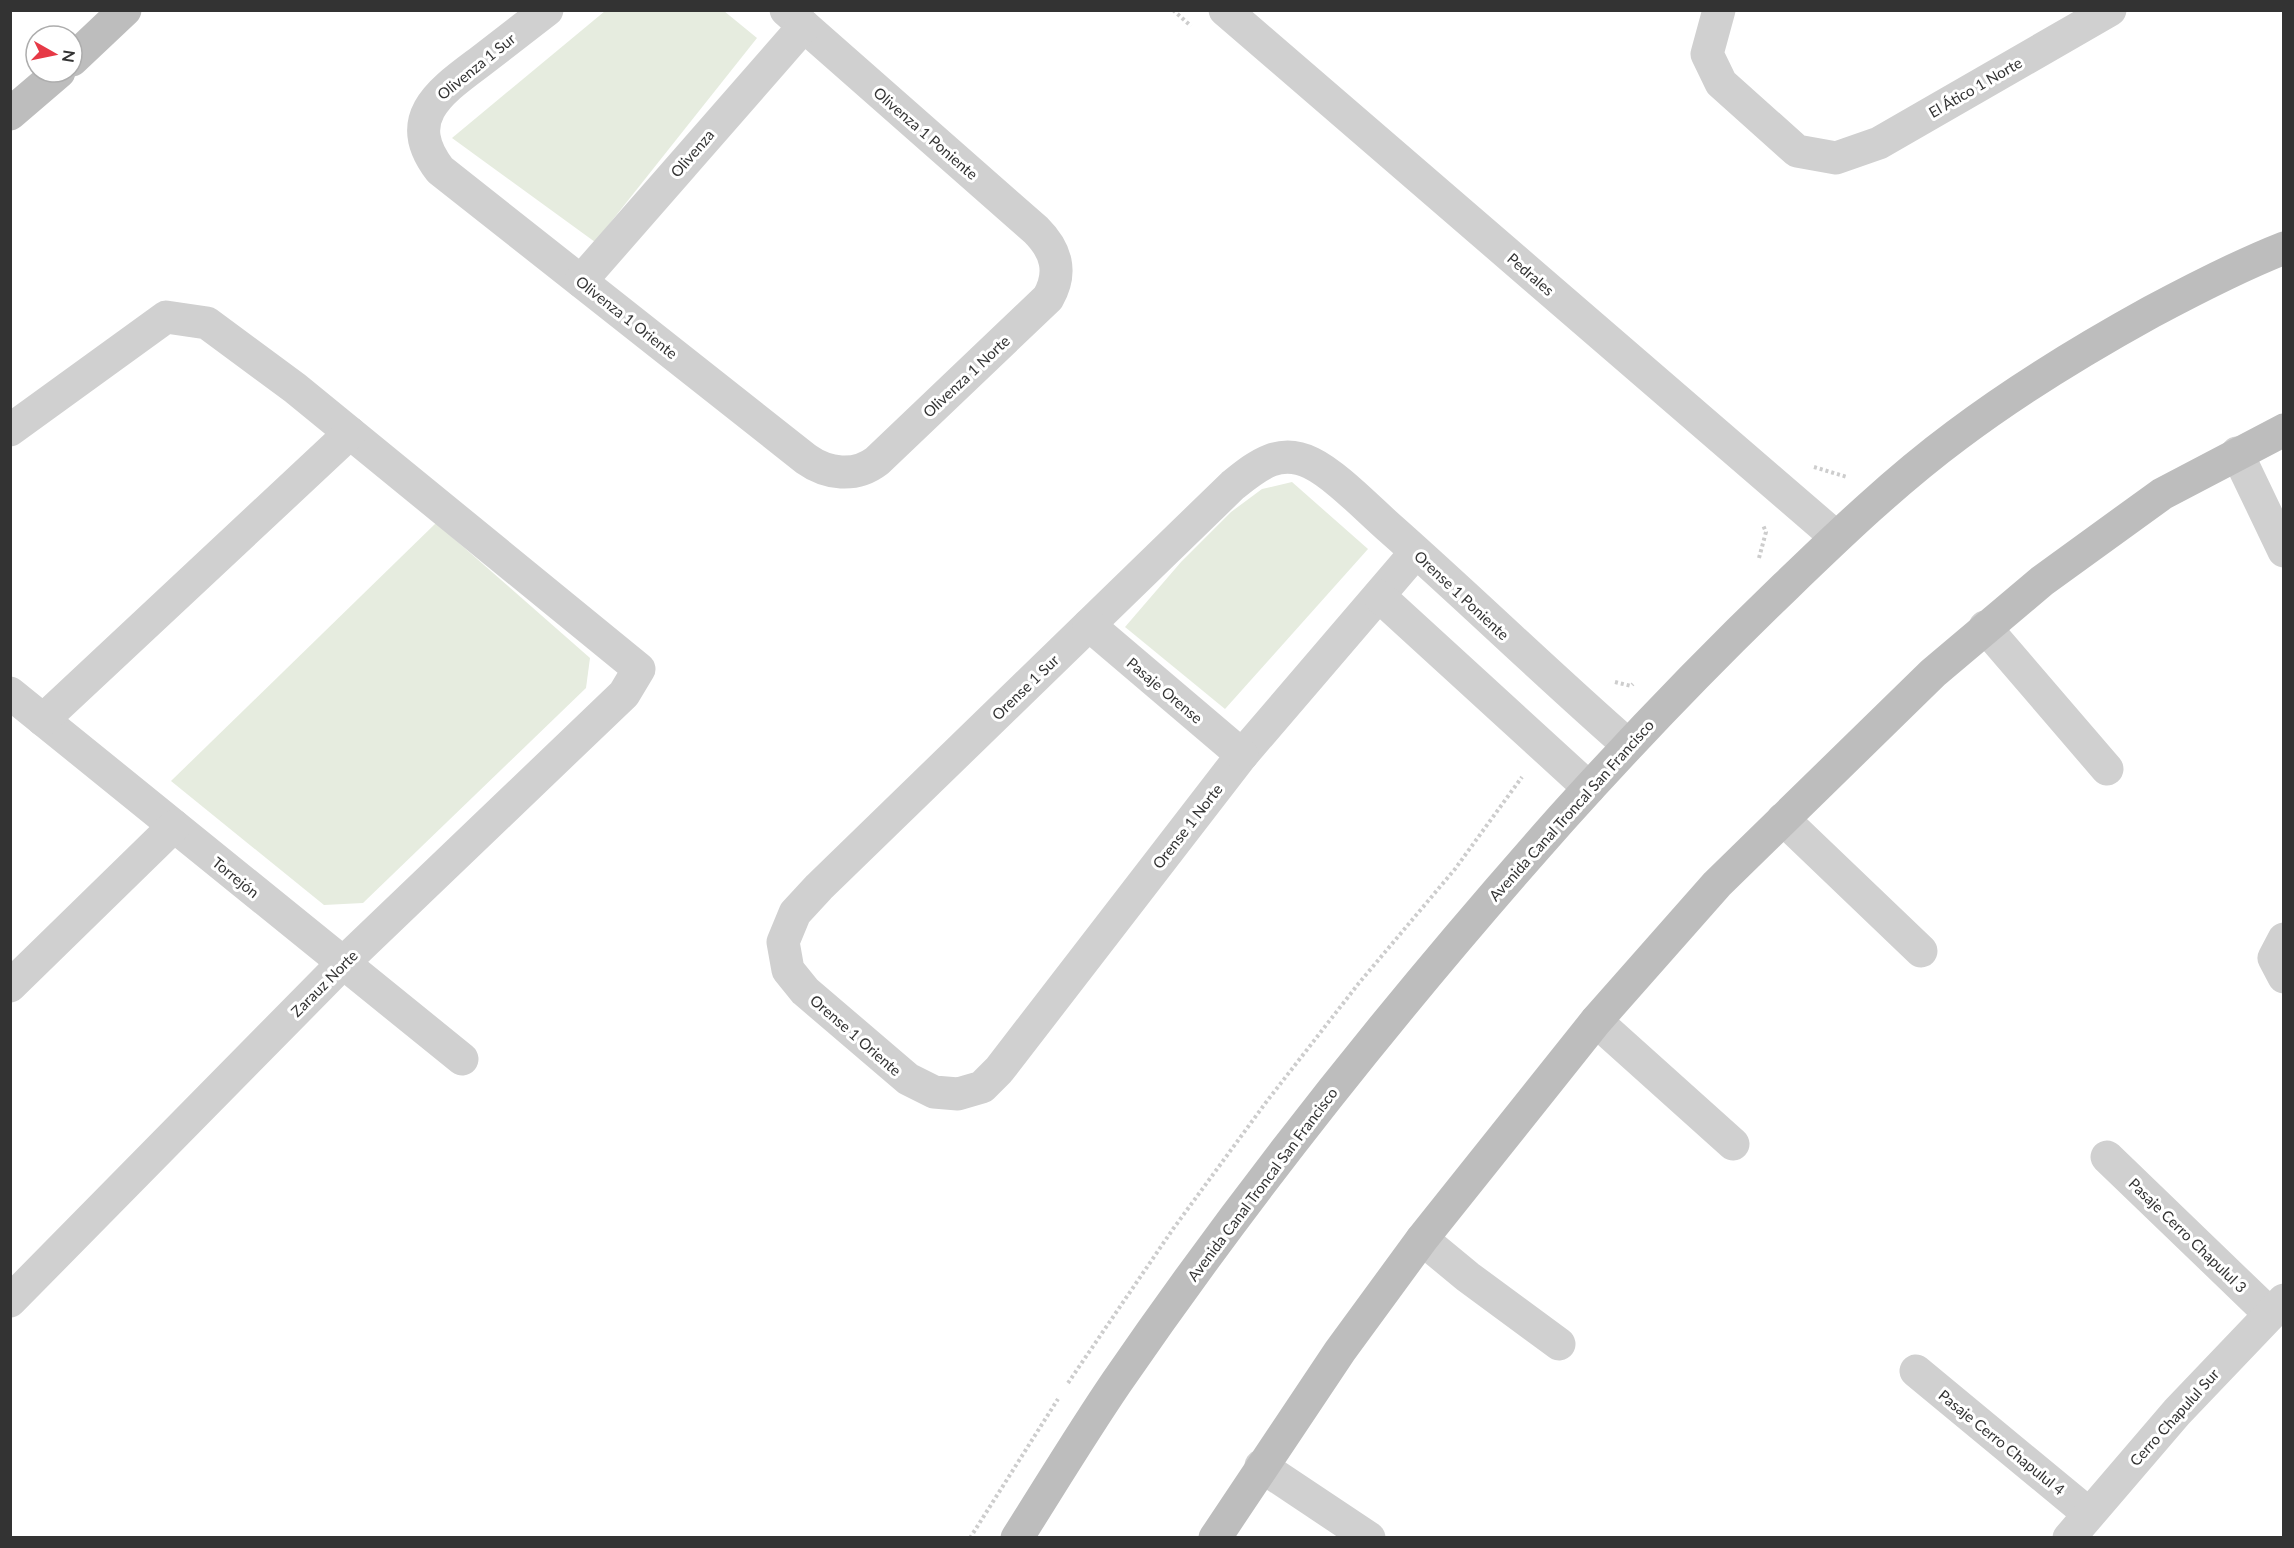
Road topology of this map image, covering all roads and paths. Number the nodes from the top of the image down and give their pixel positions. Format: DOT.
graph roads {
  1 [pos="125,10"];
  2 [pos="547,10"];
  3 [pos="1225,10"];
  4 [pos="1719,10"];
  5 [pos="2097,13"];
  6 [pos="795,18"];
  7 [pos="84,49"];
  8 [pos="45,84"];
  9 [pos="10,114"];
  10 [pos="424,134"];
  11 [pos="2283,248"];
  12 [pos="1056,262"];
  13 [pos="581,281"];
  14 [pos="10,430"];
  15 [pos="2283,430"];
  16 [pos="350,433"];
  17 [pos="2236,453"];
  18 [pos="1289,458"];
  19 [pos="851,471"];
  20 [pos="1760,516"];
  21 [pos="1836,537"];
  22 [pos="2283,551"];
  23 [pos="1416,552"];
  24 [pos="1753,564"];
  25 [pos="1379,596"];
  26 [pos="1089,625"];
  27 [pos="1985,627"];
  28 [pos="1639,678"];
  29 [pos="10,693"];
  30 [pos="1579,702"];
  31 [pos="43,720"];
  32 [pos="1628,745"];
  33 [pos="1242,754"];
  34 [pos="2106,769"];
  35 [pos="1589,788"];
  36 [pos="1783,819"];
  37 [pos="174,826"];
  38 [pos="2283,939"];
  39 [pos="783,942"];
  40 [pos="1921,951"];
  41 [pos="342,964"];
  42 [pos="2283,977"];
  43 [pos="10,986"];
  44 [pos="1596,1021"];
  45 [pos="462,1059"];
  46 [pos="958,1094"];
  47 [pos="1733,1144"];
  48 [pos="2107,1157"];
  49 [pos="1422,1239"];
  50 [pos="10,1301"];
  51 [pos="2276,1307"];
  52 [pos="1559,1344"];
  53 [pos="1916,1371"];
  54 [pos="1261,1466"];
  55 [pos="2079,1526"];
  56 [pos="1017,1538"];
  57 [pos="1215,1538"];
  58 [pos="1369,1538"];
  1 -- 7 [label="street"];
  2 -- 10 [label="street, Olivenza 1 Sur"];
  3 -- 21 [label="street, Pedrales"];
  4 -- 5 [label="street, El Ático 1 Norte"];
  6 -- 12 [label="street, Olivenza 1 Poniente"];
  6 -- 13 [label="street, Olivenza"];
  8 -- 9 [label="street"];
  10 -- 13 [label="street, Olivenza 1 Oriente"];
  11 -- 21 [label="street, Avenida Canal Troncal San Francisco"];
  12 -- 19 [label="street, Olivenza 1 Norte"];
  13 -- 19 [label="street, Olivenza 1 Oriente"];
  14 -- 16 [label="street"];
  15 -- 17 [label="street"];
  16 -- 31 [label="street"];
  16 -- 41 [label="street, Zarauz Norte"];
  17 -- 22 [label="street"];
  17 -- 27 [label="street"];
  18 -- 23 [label="street, Orense 1 Poniente"];
  18 -- 26 [label="street, Orense 1 Sur"];
  20 -- 24 [label="path"];
  21 -- 32 [label="street, Avenida Canal Troncal San Francisco"];
  23 -- 25 [label="street, Orense 1 Norte"];
  23 -- 30 [label="street, Orense 1 Poniente"];
  25 -- 33 [label="street, Orense 1 Norte"];
  25 -- 35 [label="street"];
  26 -- 33 [label="street, Pasaje Orense"];
  26 -- 39 [label="street, Orense 1 Sur"];
  27 -- 34 [label="street"];
  27 -- 36 [label="street"];
  28 -- 30 [label="path"];
  29 -- 31 [label="street, Torrejón"];
  30 -- 32 [label="street, Orense 1 Poniente"];
  31 -- 37 [label="street, Torrejón"];
  32 -- 35 [label="street, Avenida Canal Troncal San Francisco"];
  33 -- 46 [label="street, Orense 1 Norte"];
  35 -- 56 [label="street, Avenida Canal Troncal San Francisco"];
  36 -- 40 [label="street"];
  36 -- 44 [label="street"];
  37 -- 41 [label="street, Torrejón"];
  37 -- 43 [label="street"];
  38 -- 42 [label="street"];
  39 -- 46 [label="street, Orense 1 Oriente"];
  41 -- 45 [label="street, Torrejón"];
  41 -- 50 [label="street, Zarauz Norte"];
  44 -- 47 [label="street"];
  44 -- 49 [label="street"];
  48 -- 51 [label="street, Pasaje Cerro Chapulul 3"];
  49 -- 52 [label="street"];
  49 -- 54 [label="street"];
  51 -- 55 [label="street, Cerro Chapulul Sur"];
  53 -- 55 [label="street, Pasaje Cerro Chapulul 4"];
  54 -- 57 [label="street"];
  54 -- 58 [label="street"];
}
